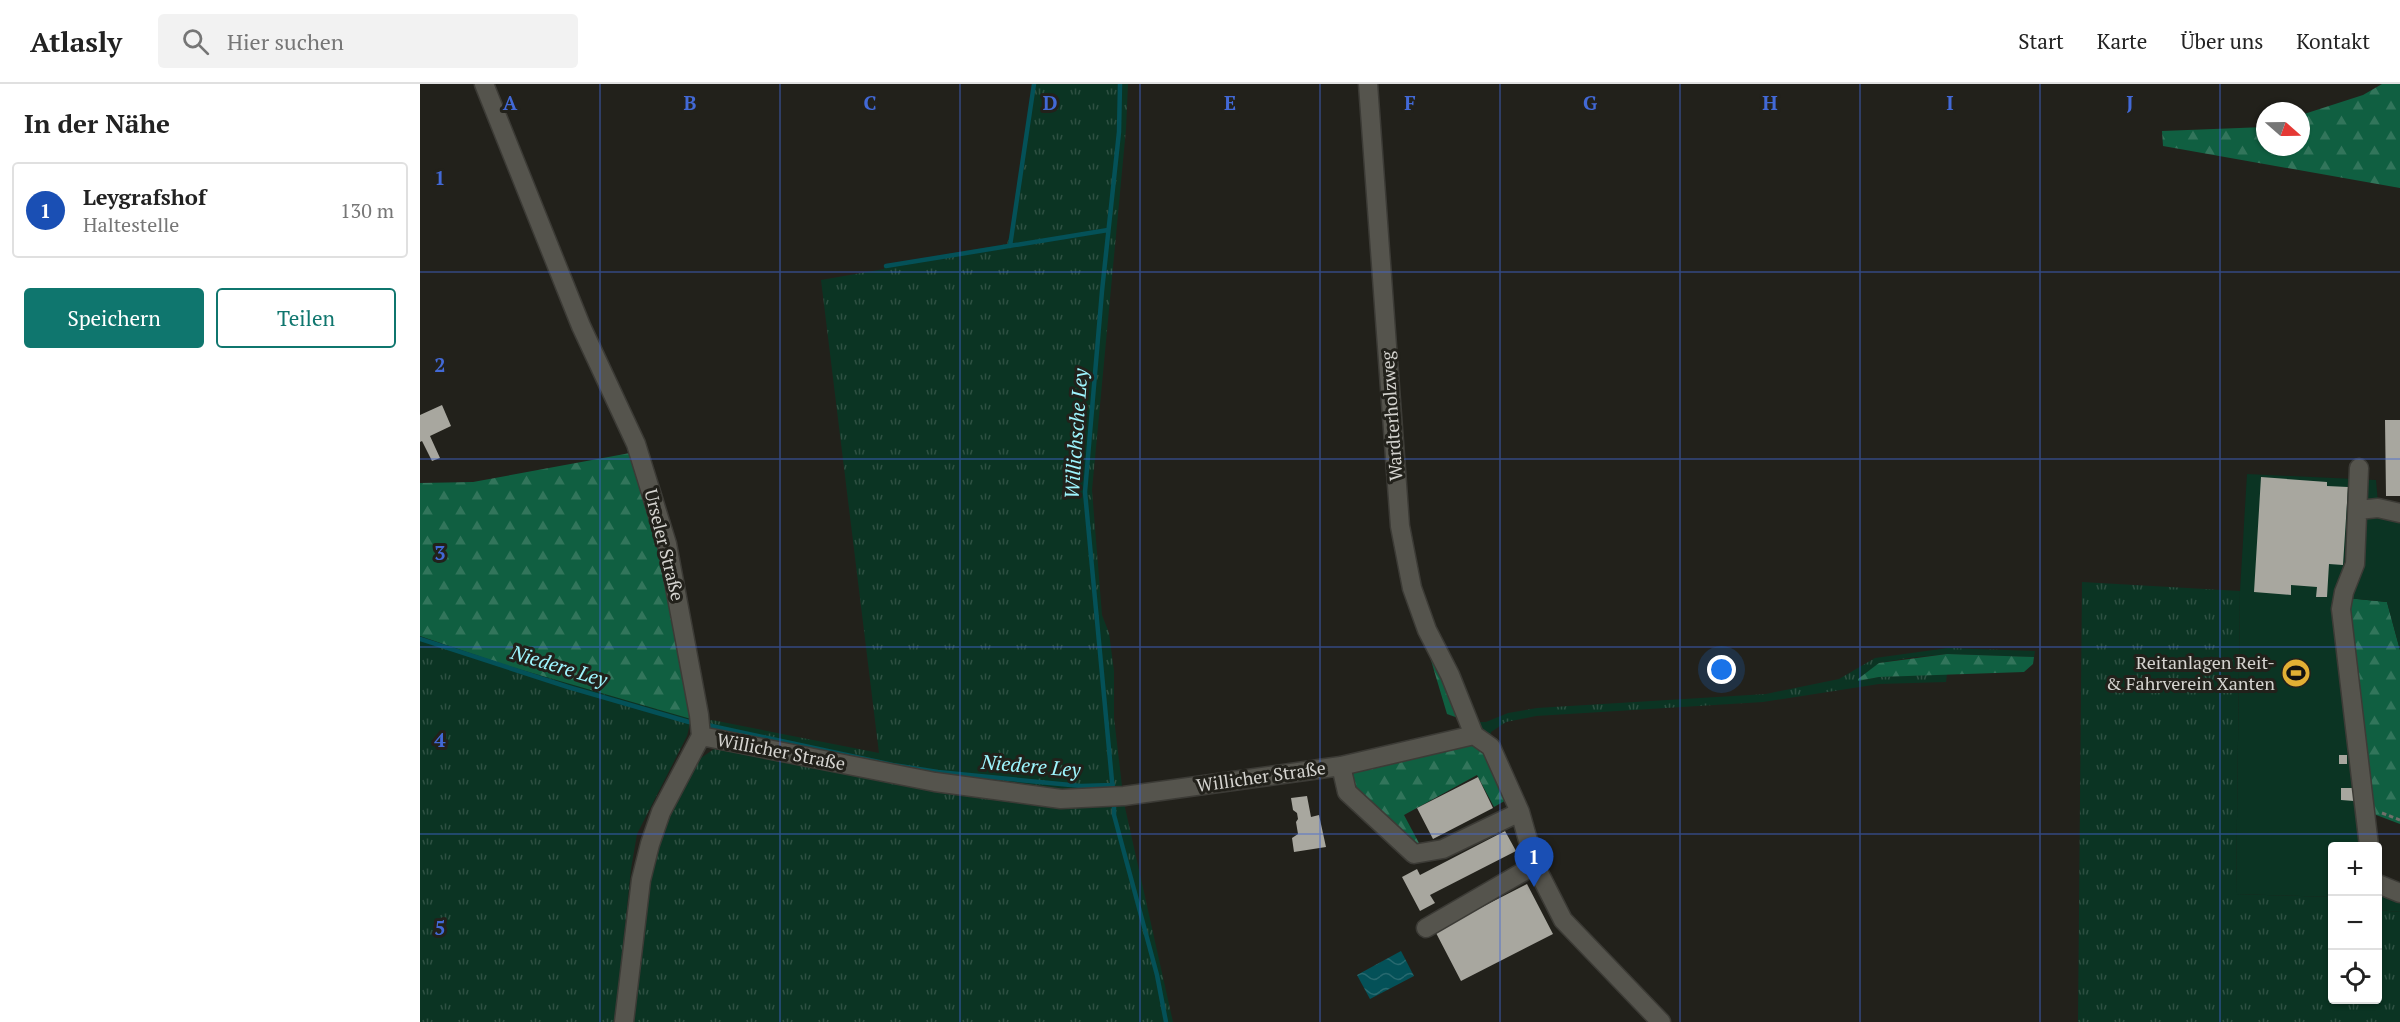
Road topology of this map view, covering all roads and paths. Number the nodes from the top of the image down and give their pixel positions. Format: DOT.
graph roads {
  1 [pos="484,84"];
  2 [pos="1368,84"];
  3 [pos="2359,468"];
  4 [pos="2358,510"];
  5 [pos="2400,513"];
  6 [pos="1474,735"];
  7 [pos="701,736"];
  8 [pos="1341,766"];
  9 [pos="1520,812"];
  10 [pos="2369,842"];
  11 [pos="1535,865"];
  12 [pos="2382,886"];
  13 [pos="2400,893"];
  14 [pos="1426,928"];
  15 [pos="624,1022"];
  16 [pos="1661,1022"];
  1 -- 7 [label="street, Urseler Straße"];
  2 -- 6 [label="street, Wardterholzweg"];
  3 -- 4 [label="street"];
  4 -- 5 [label="street"];
  4 -- 10 [label="street"];
  6 -- 8 [label="street, Willicher Straße"];
  6 -- 9 [label="street"];
  7 -- 8 [label="street, Willicher Straße"];
  7 -- 15 [label="street"];
  8 -- 9 [label="street"];
  9 -- 11 [label="street"];
  11 -- 14 [label="street"];
  11 -- 16 [label="street"];
  12 -- 13 [label="street"];
}
